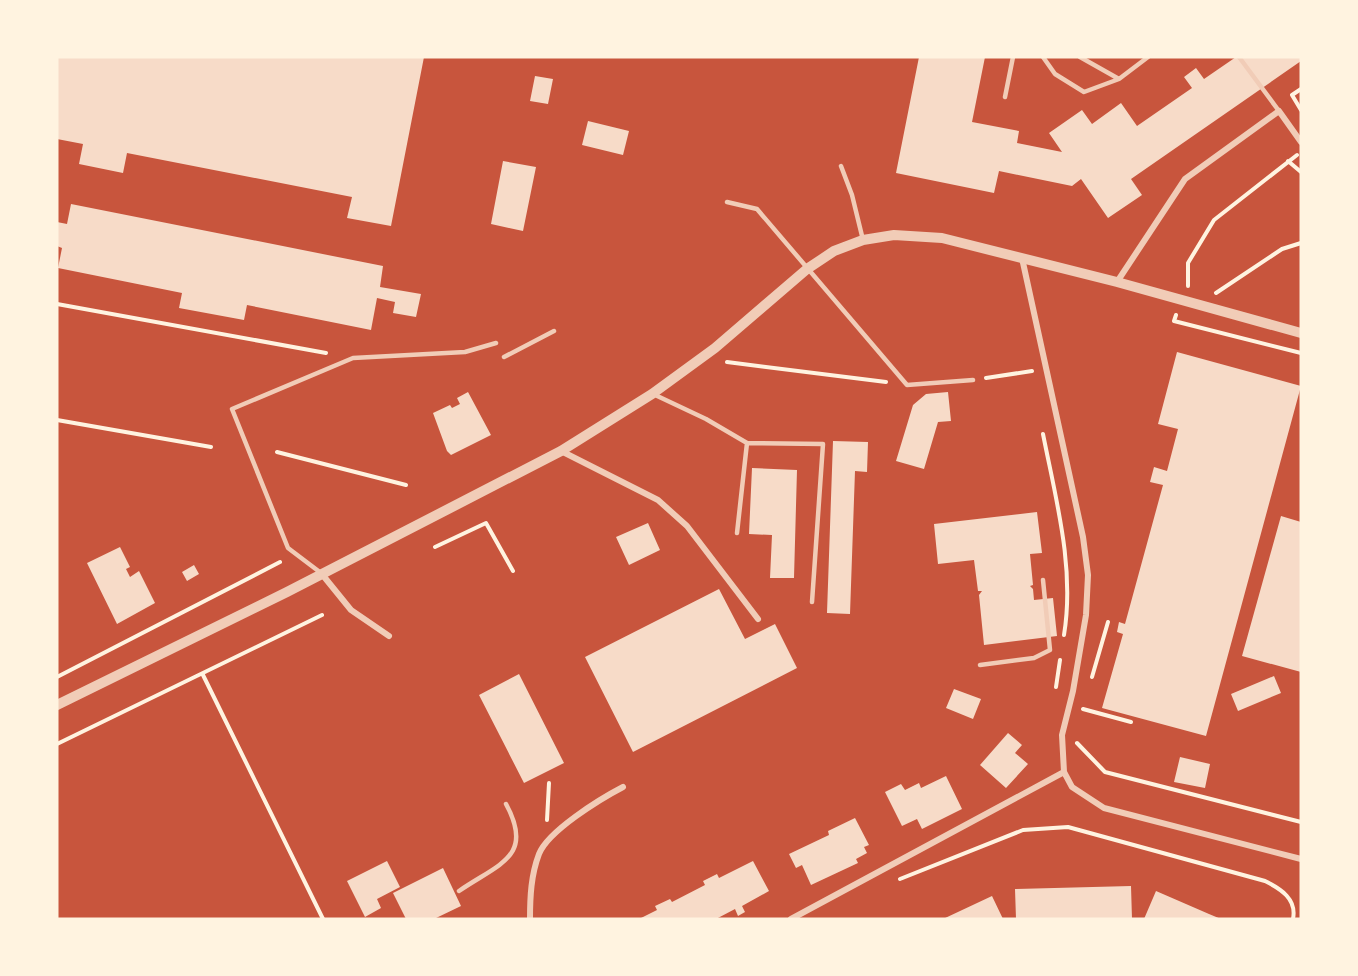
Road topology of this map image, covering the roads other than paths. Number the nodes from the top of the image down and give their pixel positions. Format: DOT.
graph roads {
  1 [pos="1013,57"];
  2 [pos="1043,57"];
  3 [pos="1080,57"];
  4 [pos="1148,57"];
  5 [pos="1239,57"];
  6 [pos="1119,79"];
  7 [pos="1005,98"];
  8 [pos="1279,111"];
  9 [pos="1301,142"];
  10 [pos="841,166"];
  11 [pos="727,202"];
  12 [pos="863,240"];
  13 [pos="1022,258"];
  14 [pos="807,269"];
  15 [pos="1117,282"];
  16 [pos="554,331"];
  17 [pos="1301,333"];
  18 [pos="495,343"];
  19 [pos="504,357"];
  20 [pos="973,380"];
  21 [pos="652,394"];
  22 [pos="747,443"];
  23 [pos="561,451"];
  24 [pos="737,533"];
  25 [pos="321,573"];
  26 [pos="1043,580"];
  27 [pos="812,602"];
  28 [pos="758,619"];
  29 [pos="389,636"];
  30 [pos="980,665"];
  31 [pos="57,705"];
  32 [pos="1064,772"];
  33 [pos="622,787"];
  34 [pos="506,804"];
  35 [pos="1301,859"];
  36 [pos="459,891"];
  37 [pos="530,919"];
  38 [pos="791,919"];
  1 -- 7 [label="lane"];
  2 -- 6 [label="lane"];
  3 -- 6 [label="lane"];
  4 -- 6 [label="lane"];
  5 -- 8 [label="lane"];
  8 -- 9 [label="street"];
  8 -- 15 [label="street"];
  10 -- 12 [label="lane"];
  11 -- 14 [label="lane"];
  12 -- 13 [label="street"];
  12 -- 14 [label="street"];
  13 -- 15 [label="street"];
  13 -- 32 [label="street"];
  14 -- 20 [label="lane"];
  14 -- 21 [label="street"];
  15 -- 17 [label="street"];
  16 -- 19 [label="lane"];
  18 -- 25 [label="lane"];
  21 -- 22 [label="lane"];
  21 -- 23 [label="street"];
  22 -- 24 [label="lane"];
  22 -- 27 [label="lane"];
  23 -- 25 [label="street"];
  23 -- 28 [label="street"];
  25 -- 29 [label="street"];
  25 -- 31 [label="street"];
  26 -- 30 [label="lane"];
  32 -- 35 [label="street"];
  32 -- 38 [label="street"];
  33 -- 37 [label="street"];
  34 -- 36 [label="lane"];
}
